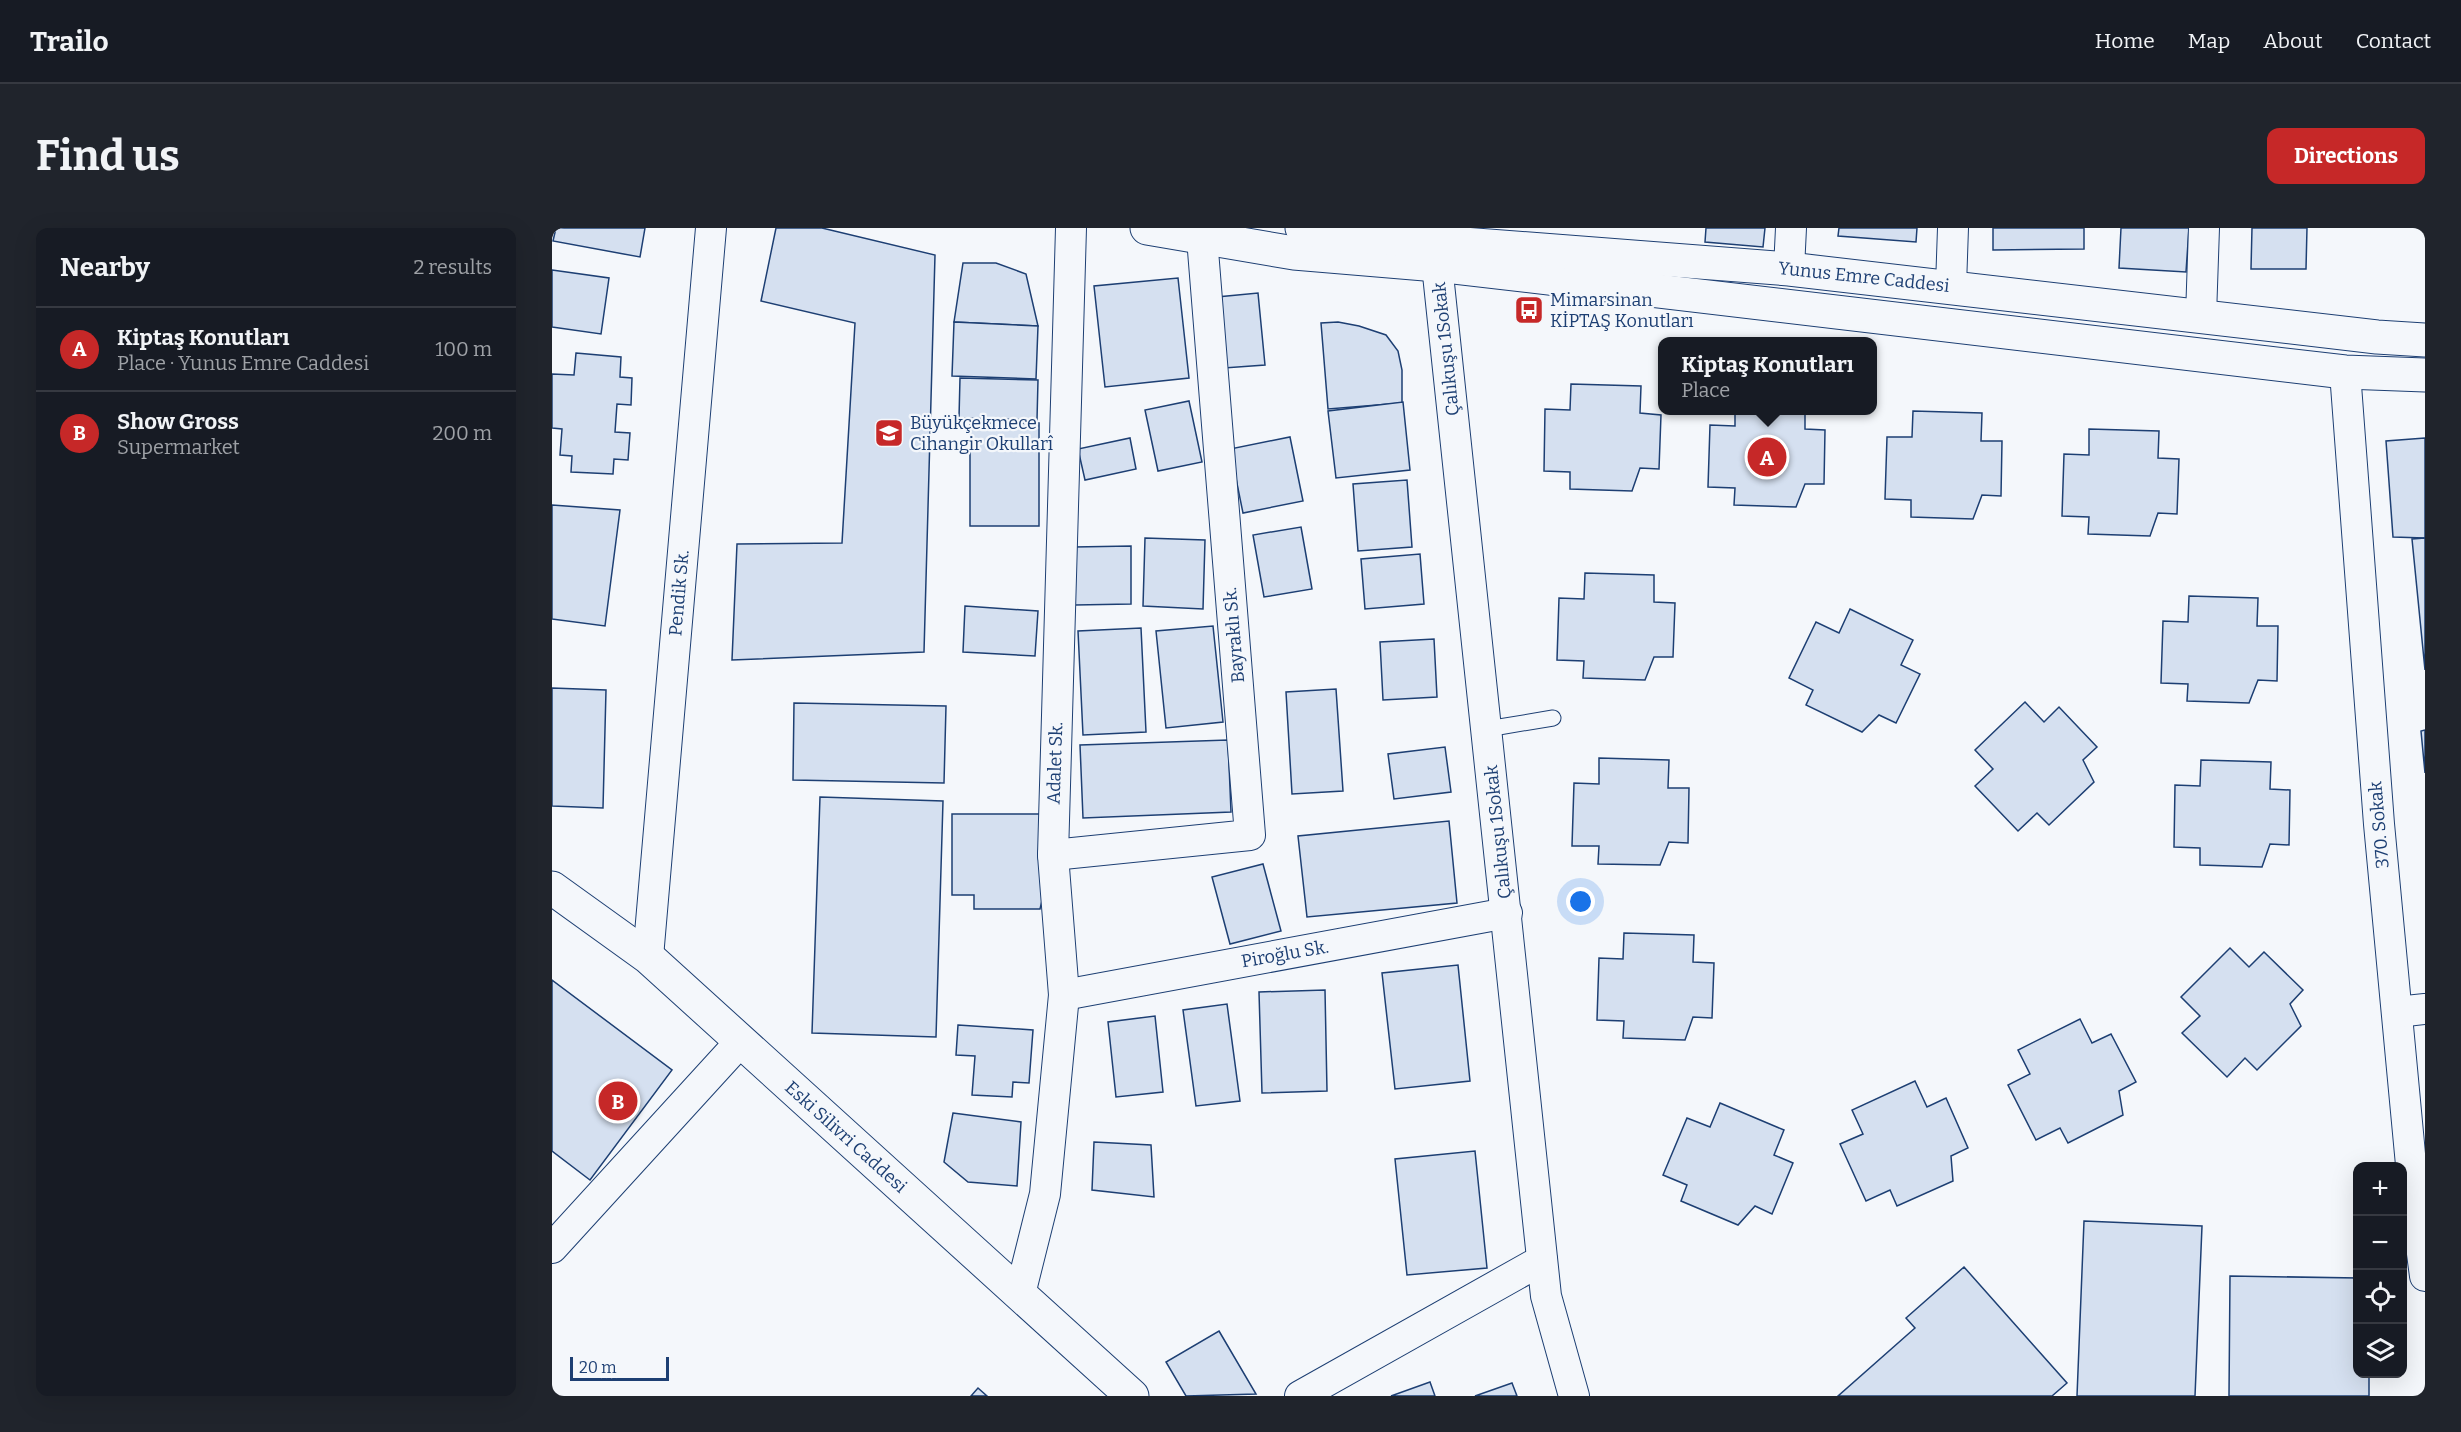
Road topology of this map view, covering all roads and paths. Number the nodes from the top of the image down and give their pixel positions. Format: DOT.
graph roads {
  1 [pos="711,228"];
  2 [pos="1071,228"];
  3 [pos="1147,228"];
  4 [pos="1791,228"];
  5 [pos="1953,228"];
  6 [pos="2204,228"];
  7 [pos="1323,230"];
  8 [pos="1202,238"];
  9 [pos="1437,265"];
  10 [pos="1789,269"];
  11 [pos="1951,286"];
  12 [pos="2201,316"];
  13 [pos="2425,340"];
  14 [pos="2345,372"];
  15 [pos="2425,375"];
  16 [pos="1553,718"];
  17 [pos="1486,729"];
  18 [pos="1053,855"];
  19 [pos="552,888"];
  20 [pos="1507,913"];
  21 [pos="648,957"];
  22 [pos="1064,995"];
  23 [pos="2411,1011"];
  24 [pos="741,1041"];
  25 [pos="552,1248"];
  26 [pos="1542,1260"];
  27 [pos="2425,1276"];
  28 [pos="1020,1294"];
  29 [pos="1132,1396"];
  30 [pos="1300,1396"];
  31 [pos="1574,1396"];
  1 -- 21 [label="street, Pendik Sk."];
  2 -- 18 [label="street, Adalet Sk."];
  3 -- 8 [label="main road"];
  4 -- 10 [label="street"];
  5 -- 11 [label="street"];
  6 -- 12 [label="street"];
  7 -- 10 [label="main road, Yunus Emre Caddesi"];
  8 -- 9 [label="main road"];
  8 -- 18 [label="street, Bayraklı Sk."];
  9 -- 14 [label="main road"];
  9 -- 17 [label="street, Çalıkuşu 1Sokak"];
  10 -- 11 [label="main road, Yunus Emre Caddesi"];
  11 -- 12 [label="main road, Yunus Emre Caddesi"];
  12 -- 13 [label="main road, Yunus Emre Caddesi"];
  14 -- 15 [label="main road"];
  14 -- 23 [label="street, 370. Sokak"];
  16 -- 17 [label="lane"];
  17 -- 20 [label="street, Çalıkuşu 1Sokak"];
  18 -- 22 [label="street, Adalet Sk."];
  19 -- 21 [label="main road, Eski Silivri Caddesi"];
  20 -- 22 [label="street, Piroğlu Sk."];
  20 -- 26 [label="street, Çalıkuşu 1Sokak"];
  21 -- 24 [label="main road, Eski Silivri Caddesi"];
  22 -- 28 [label="street, Adalet Sk."];
  23 -- 27 [label="street, 370. Sokak"];
  24 -- 25 [label="street"];
  24 -- 28 [label="main road, Eski Silivri Caddesi"];
  26 -- 30 [label="street"];
  26 -- 31 [label="street, Çalıkuşu 1Sokak"];
  28 -- 29 [label="main road, Eski Silivri Caddesi"];
}
